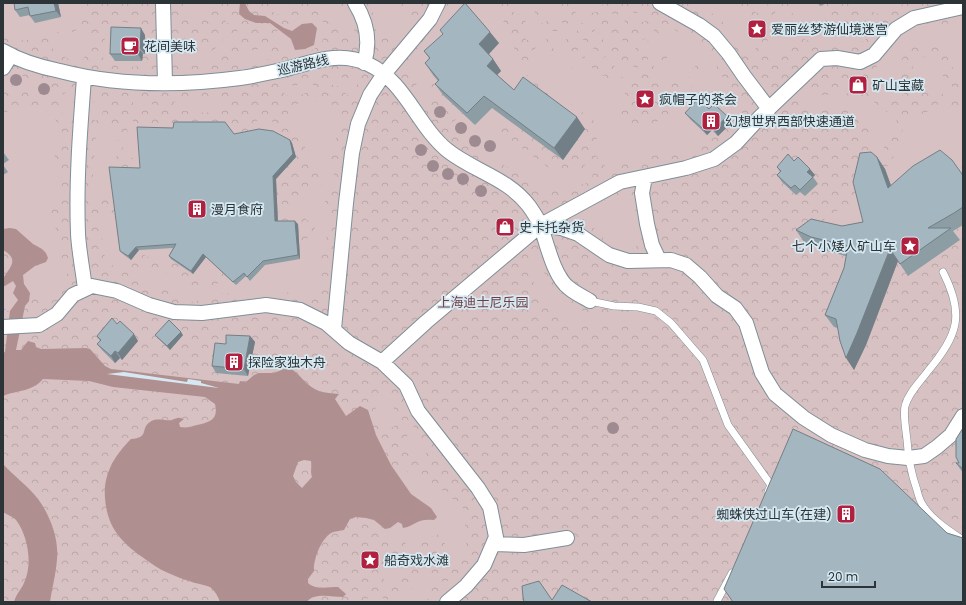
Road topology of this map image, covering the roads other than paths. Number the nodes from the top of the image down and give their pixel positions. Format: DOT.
graph roads {
  1 [pos="163,3"];
  2 [pos="355,3"];
  3 [pos="438,3"];
  4 [pos="660,3"];
  5 [pos="934,3"];
  6 [pos="963,6"];
  7 [pos="926,16"];
  8 [pos="7,53"];
  9 [pos="364,63"];
  10 [pos="3,68"];
  11 [pos="384,74"];
  12 [pos="84,78"];
  13 [pos="165,82"];
  14 [pos="769,109"];
  15 [pos="645,177"];
  16 [pos="541,225"];
  17 [pos="659,260"];
  18 [pos="943,272"];
  19 [pos="85,289"];
  20 [pos="590,301"];
  21 [pos="3,327"];
  22 [pos="334,329"];
  23 [pos="382,362"];
  24 [pos="963,416"];
  25 [pos="908,458"];
  26 [pos="765,500"];
  27 [pos="567,538"];
  28 [pos="963,540"];
  29 [pos="493,544"];
  30 [pos="734,569"];
  31 [pos="447,602"];
  32 [pos="718,602"];
  1 -- 13 [label="street"];
  2 -- 9 [label="street"];
  3 -- 11 [label="street"];
  4 -- 14 [label="street"];
  5 -- 7 [label="street"];
  6 -- 7 [label="street"];
  7 -- 14 [label="street"];
  8 -- 10 [label="street"];
  8 -- 12 [label="street, 巡游路线"];
  9 -- 11 [label="street, 巡游路线"];
  9 -- 13 [label="street, 巡游路线"];
  11 -- 16 [label="street, 巡游路线"];
  11 -- 22 [label="street"];
  12 -- 13 [label="street, 巡游路线"];
  12 -- 19 [label="street"];
  14 -- 15 [label="street"];
  15 -- 16 [label="street"];
  15 -- 17 [label="street"];
  16 -- 17 [label="street"];
  16 -- 20 [label="street, 巡游路线"];
  16 -- 23 [label="street"];
  17 -- 25 [label="street"];
  18 -- 25 [label="lane"];
  19 -- 21 [label="street"];
  19 -- 22 [label="street"];
  20 -- 26 [label="lane"];
  22 -- 23 [label="street"];
  23 -- 29 [label="street"];
  24 -- 25 [label="street"];
  25 -- 28 [label="lane"];
  27 -- 29 [label="street"];
  29 -- 31 [label="street"];
  30 -- 32 [label="lane"];
}
